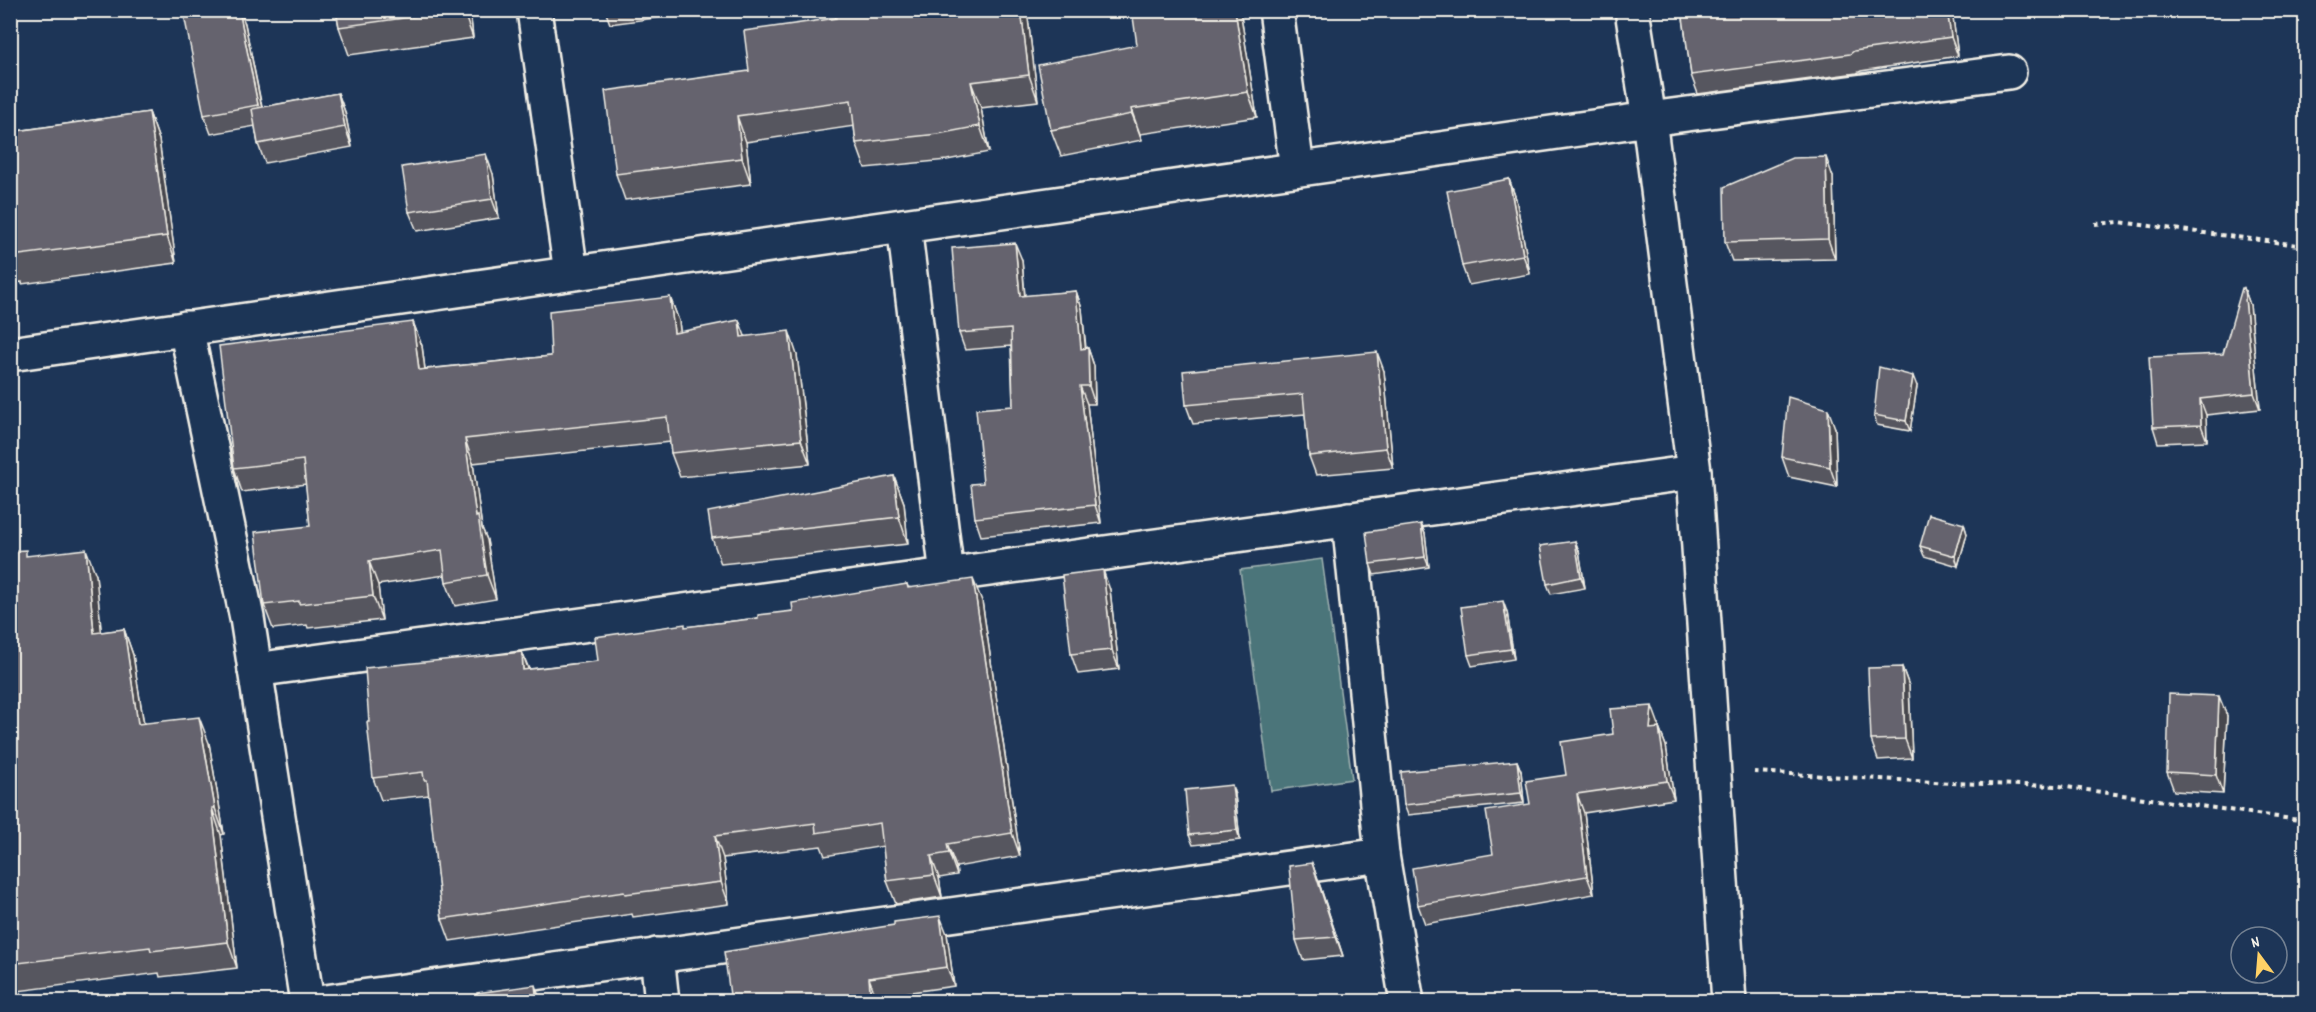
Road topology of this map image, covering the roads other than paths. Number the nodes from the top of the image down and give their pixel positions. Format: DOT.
graph roads {
  1 [pos="534,10"];
  2 [pos="1276,10"];
  3 [pos="1632,10"];
  4 [pos="2009,72"];
  5 [pos="1649,119"];
  6 [pos="1297,169"];
  7 [pos="904,226"];
  8 [pos="571,273"];
  9 [pos="186,328"];
  10 [pos="10,354"];
  11 [pos="1694,472"];
  12 [pos="1349,519"];
  13 [pos="947,574"];
  14 [pos="255,670"];
  15 [pos="1382,855"];
  16 [pos="657,955"];
  17 [pos="307,1002"];
  18 [pos="325,1002"];
  19 [pos="662,1002"];
  20 [pos="1407,1002"];
  21 [pos="1729,1002"];
  1 -- 8 [label="street"];
  2 -- 6 [label="street"];
  3 -- 5 [label="street"];
  4 -- 5 [label="street"];
  5 -- 6 [label="street"];
  5 -- 11 [label="street"];
  6 -- 7 [label="street"];
  7 -- 8 [label="street"];
  7 -- 13 [label="street"];
  8 -- 9 [label="street"];
  9 -- 10 [label="street"];
  9 -- 14 [label="street"];
  11 -- 12 [label="street"];
  11 -- 21 [label="street"];
  12 -- 13 [label="street"];
  12 -- 15 [label="street"];
  13 -- 14 [label="street"];
  14 -- 17 [label="street"];
  15 -- 16 [label="street"];
  15 -- 20 [label="street"];
  16 -- 18 [label="street"];
  16 -- 19 [label="street"];
}
